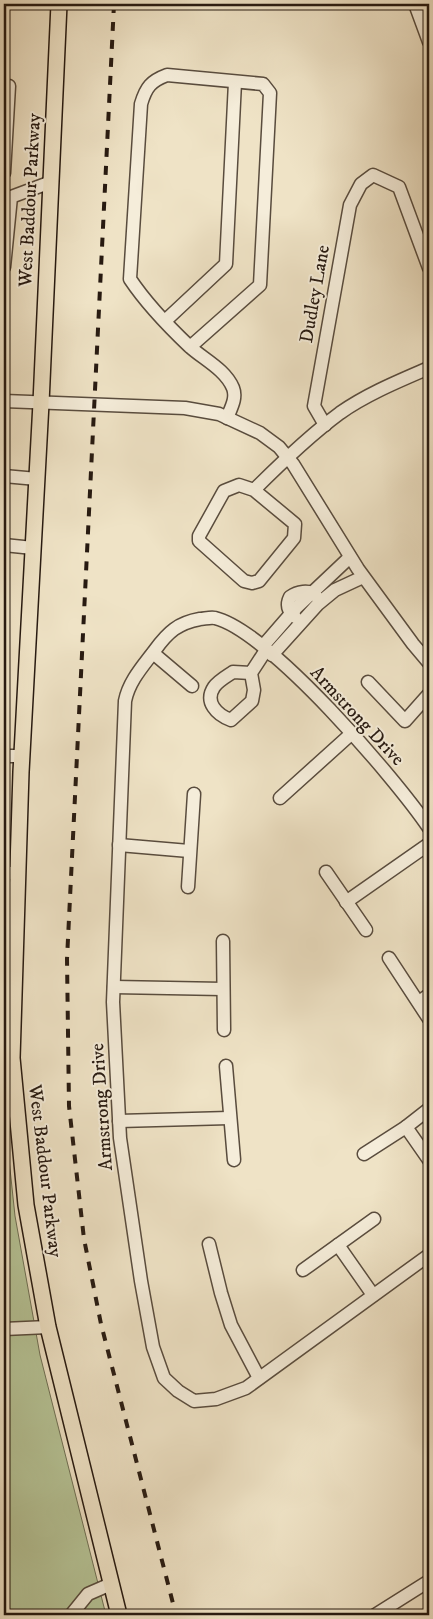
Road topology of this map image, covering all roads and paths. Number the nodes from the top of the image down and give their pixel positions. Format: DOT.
graph roads {
  1 [pos="59,4"];
  2 [pos="415,4"];
  3 [pos="429,39"];
  4 [pos="235,82"];
  5 [pos="4,86"];
  6 [pos="4,173"];
  7 [pos="51,182"];
  8 [pos="7,197"];
  9 [pos="5,232"];
  10 [pos="4,267"];
  11 [pos="429,268"];
  12 [pos="165,321"];
  13 [pos="190,347"];
  14 [pos="429,368"];
  15 [pos="4,401"];
  16 [pos="41,403"];
  17 [pos="227,418"];
  18 [pos="325,425"];
  19 [pos="287,457"];
  20 [pos="4,476"];
  21 [pos="37,479"];
  22 [pos="254,490"];
  23 [pos="4,545"];
  24 [pos="33,548"];
  25 [pos="350,557"];
  26 [pos="363,577"];
  27 [pos="317,597"];
  28 [pos="267,650"];
  29 [pos="153,653"];
  30 [pos="429,663"];
  31 [pos="251,673"];
  32 [pos="368,682"];
  33 [pos="192,686"];
  34 [pos="429,694"];
  35 [pos="351,734"];
  36 [pos="4,756"];
  37 [pos="22,756"];
  38 [pos="194,794"];
  39 [pos="280,798"];
  40 [pos="429,828"];
  41 [pos="429,844"];
  42 [pos="119,845"];
  43 [pos="189,851"];
  44 [pos="326,872"];
  45 [pos="11,873"];
  46 [pos="188,887"];
  47 [pos="346,902"];
  48 [pos="366,930"];
  49 [pos="223,941"];
  50 [pos="389,958"];
  51 [pos="114,988"];
  52 [pos="224,989"];
  53 [pos="424,999"];
  54 [pos="429,1019"];
  55 [pos="224,1030"];
  56 [pos="8,1058"];
  57 [pos="226,1066"];
  58 [pos="429,1109"];
  59 [pos="229,1118"];
  60 [pos="119,1121"];
  61 [pos="406,1127"];
  62 [pos="364,1154"];
  63 [pos="234,1160"];
  64 [pos="429,1160"];
  65 [pos="374,1219"];
  66 [pos="209,1244"];
  67 [pos="338,1245"];
  68 [pos="429,1255"];
  69 [pos="303,1270"];
  70 [pos="373,1295"];
  71 [pos="48,1327"];
  72 [pos="4,1329"];
  73 [pos="259,1378"];
  74 [pos="429,1581"];
  75 [pos="111,1584"];
  76 [pos="71,1615"];
  77 [pos="119,1615"];
  78 [pos="374,1615"];
  1 -- 7 [label="main road, West Baddour Parkway"];
  2 -- 3 [label="street"];
  4 -- 12 [label="street"];
  4 -- 12 [label="street"];
  4 -- 13 [label="street"];
  5 -- 6 [label="street"];
  7 -- 8 [label="street"];
  7 -- 16 [label="main road, West Baddour Parkway"];
  8 -- 9 [label="street"];
  9 -- 10 [label="street"];
  11 -- 18 [label="street, Dudley Lane"];
  12 -- 13 [label="street"];
  13 -- 17 [label="street"];
  14 -- 18 [label="street"];
  15 -- 16 [label="street"];
  16 -- 17 [label="street"];
  16 -- 21 [label="main road, West Baddour Parkway"];
  17 -- 19 [label="street"];
  18 -- 19 [label="street"];
  19 -- 22 [label="street"];
  19 -- 25 [label="street"];
  20 -- 21 [label="street"];
  21 -- 24 [label="main road, West Baddour Parkway"];
  22 -- 22 [label="street"];
  23 -- 24 [label="street"];
  24 -- 37 [label="main road, West Baddour Parkway"];
  25 -- 26 [label="street"];
  25 -- 27 [label="street"];
  26 -- 27 [label="street"];
  26 -- 30 [label="street"];
  27 -- 28 [label="street"];
  28 -- 29 [label="street, Armstrong Drive"];
  28 -- 31 [label="street"];
  28 -- 35 [label="street, Armstrong Drive"];
  29 -- 33 [label="street"];
  29 -- 42 [label="street, Armstrong Drive"];
  32 -- 34 [label="street"];
  35 -- 39 [label="street"];
  35 -- 40 [label="street, Armstrong Drive"];
  36 -- 37 [label="street"];
  37 -- 45 [label="main road, West Baddour Parkway"];
  38 -- 43 [label="street"];
  41 -- 47 [label="street"];
  42 -- 43 [label="street"];
  42 -- 51 [label="street, Armstrong Drive"];
  43 -- 46 [label="street"];
  44 -- 47 [label="street"];
  45 -- 56 [label="main road, West Baddour Parkway"];
  47 -- 48 [label="street"];
  49 -- 52 [label="street"];
  50 -- 53 [label="street"];
  51 -- 52 [label="street"];
  51 -- 60 [label="street, Armstrong Drive"];
  52 -- 55 [label="street"];
  53 -- 54 [label="street"];
  56 -- 71 [label="main road, West Baddour Parkway"];
  57 -- 59 [label="street"];
  58 -- 61 [label="street"];
  59 -- 60 [label="street"];
  59 -- 63 [label="street"];
  60 -- 73 [label="street, Armstrong Drive"];
  61 -- 62 [label="street"];
  61 -- 64 [label="street"];
  65 -- 67 [label="street"];
  66 -- 73 [label="street"];
  67 -- 69 [label="street"];
  67 -- 70 [label="street"];
  68 -- 70 [label="street, Armstrong Drive"];
  70 -- 73 [label="street, Armstrong Drive"];
  71 -- 72 [label="street"];
  71 -- 75 [label="main road, West Baddour Parkway"];
  74 -- 78 [label="street"];
  75 -- 76 [label="street"];
  75 -- 77 [label="main road, West Baddour Parkway"];
}
